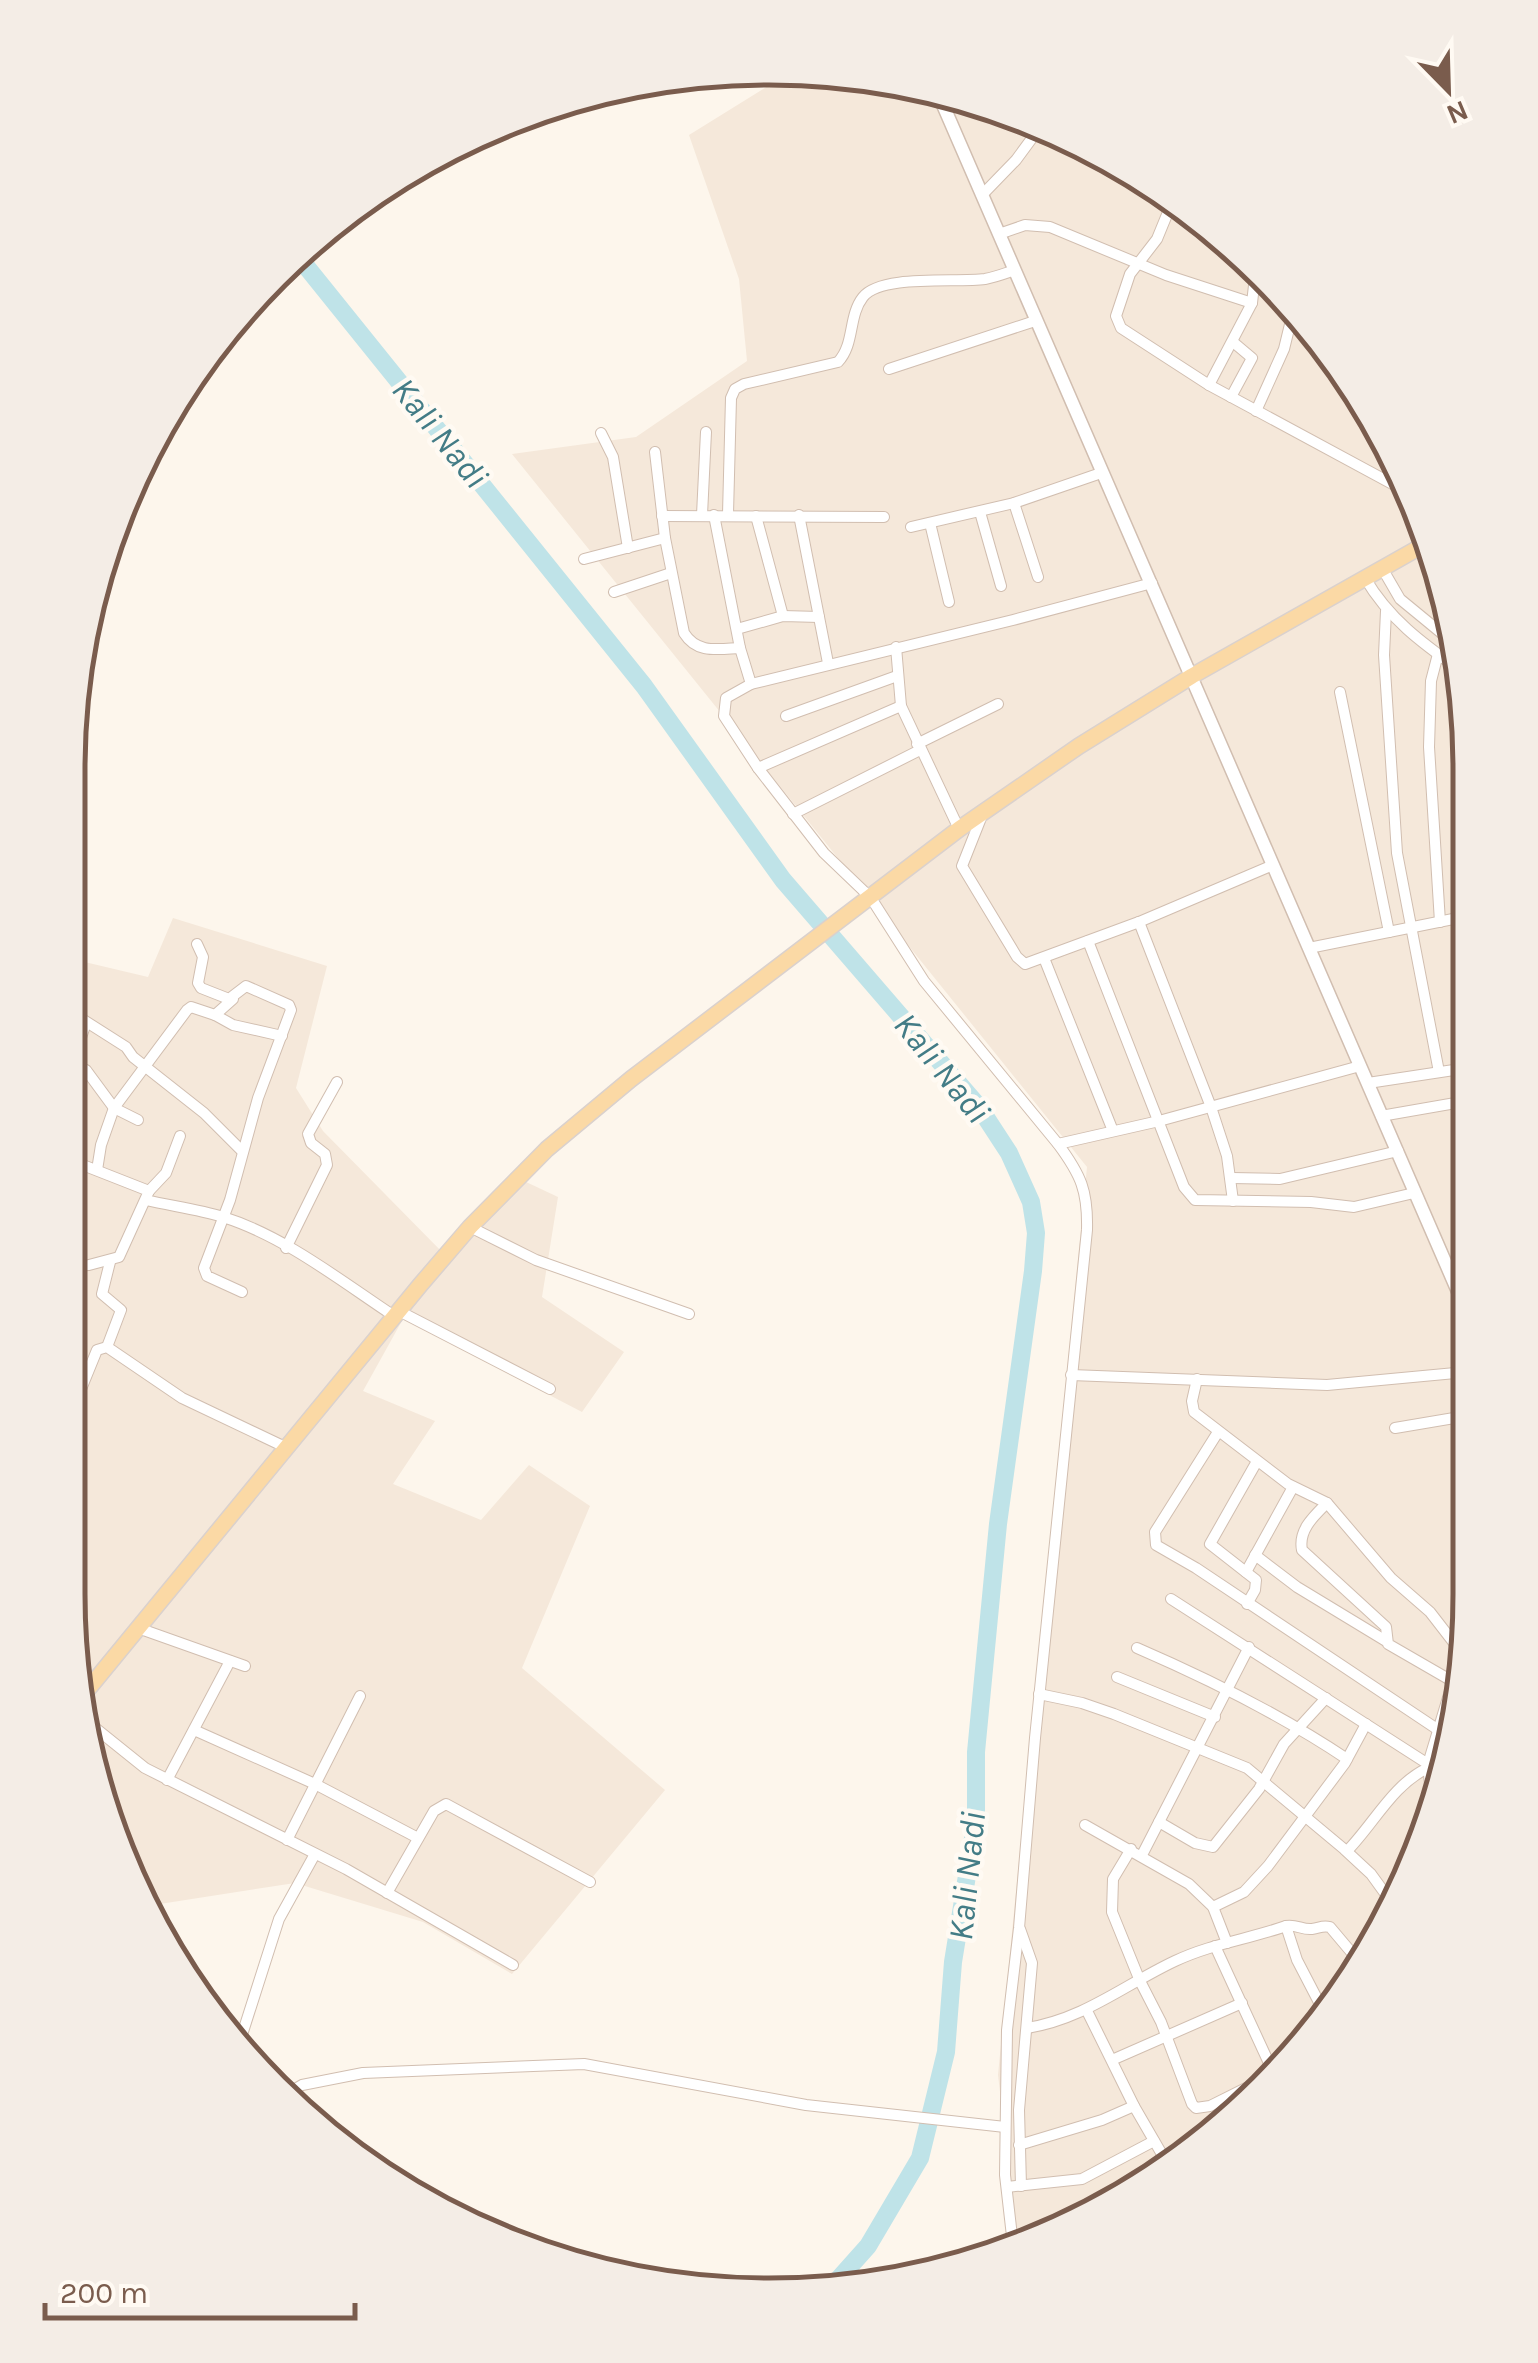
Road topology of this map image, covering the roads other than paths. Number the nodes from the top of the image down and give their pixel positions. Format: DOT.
graph roads {
  1 [pos="944,108"];
  2 [pos="1032,137"];
  3 [pos="982,195"];
  4 [pos="1167,213"];
  5 [pos="1000,234"];
  6 [pos="1136,263"];
  7 [pos="1016,270"];
  8 [pos="1254,286"];
  9 [pos="1252,303"];
  10 [pos="1035,320"];
  11 [pos="1290,326"];
  12 [pos="1232,342"];
  13 [pos="889,369"];
  14 [pos="1210,385"];
  15 [pos="1231,397"];
  16 [pos="1256,411"];
  17 [pos="706,432"];
  18 [pos="601,433"];
  19 [pos="656,452"];
  20 [pos="1101,473"];
  21 [pos="1390,483"];
  22 [pos="1014,503"];
  23 [pos="980,512"];
  24 [pos="728,514"];
  25 [pos="708,515"];
  26 [pos="799,515"];
  27 [pos="662,516"];
  28 [pos="756,516"];
  29 [pos="884,517"];
  30 [pos="930,523"];
  31 [pos="912,527"];
  32 [pos="665,538"];
  33 [pos="628,548"];
  34 [pos="1417,549"];
  35 [pos="584,559"];
  36 [pos="1382,568"];
  37 [pos="671,574"];
  38 [pos="1038,576"];
  39 [pos="1365,578"];
  40 [pos="1152,583"];
  41 [pos="1001,586"];
  42 [pos="614,592"];
  43 [pos="950,602"];
  44 [pos="1386,610"];
  45 [pos="783,616"];
  46 [pos="819,616"];
  47 [pos="737,629"];
  48 [pos="1439,631"];
  49 [pos="896,647"];
  50 [pos="1438,654"];
  51 [pos="1444,658"];
  52 [pos="743,659"];
  53 [pos="828,664"];
  54 [pos="896,676"];
  55 [pos="1192,676"];
  56 [pos="752,684"];
  57 [pos="1340,692"];
  58 [pos="998,704"];
  59 [pos="901,706"];
  60 [pos="786,716"];
  61 [pos="918,747"];
  62 [pos="758,768"];
  63 [pos="983,812"];
  64 [pos="793,814"];
  65 [pos="959,830"];
  66 [pos="1274,865"];
  67 [pos="865,902"];
  68 [pos="1453,920"];
  69 [pos="1139,922"];
  70 [pos="1440,922"];
  71 [pos="1412,927"];
  72 [pos="1389,932"];
  73 [pos="1088,941"];
  74 [pos="197,944"];
  75 [pos="1309,948"];
  76 [pos="1044,958"];
  77 [pos="233,999"];
  78 [pos="214,1016"];
  79 [pos="86,1023"];
  80 [pos="85,1026"];
  81 [pos="282,1036"];
  82 [pos="1360,1066"];
  83 [pos="146,1068"];
  84 [pos="85,1070"];
  85 [pos="1453,1070"];
  86 [pos="1439,1072"];
  87 [pos="337,1082"];
  88 [pos="1368,1083"];
  89 [pos="1453,1103"];
  90 [pos="1211,1107"];
  91 [pos="114,1108"];
  92 [pos="1381,1116"];
  93 [pos="138,1120"];
  94 [pos="1159,1121"];
  95 [pos="1113,1132"];
  96 [pos="180,1136"];
  97 [pos="1058,1144"];
  98 [pos="241,1150"];
  99 [pos="1398,1150"];
  100 [pos="85,1166"];
  101 [pos="97,1170"];
  102 [pos="1232,1178"];
  103 [pos="1414,1193"];
  104 [pos="147,1196"];
  105 [pos="1233,1202"];
  106 [pos="224,1217"];
  107 [pos="470,1227"];
  108 [pos="286,1248"];
  109 [pos="110,1262"];
  110 [pos="85,1264"];
  111 [pos="1452,1276"];
  112 [pos="242,1292"];
  113 [pos="396,1314"];
  114 [pos="689,1314"];
  115 [pos="107,1346"];
  116 [pos="1453,1373"];
  117 [pos="1071,1375"];
  118 [pos="85,1379"];
  119 [pos="1198,1379"];
  120 [pos="550,1389"];
  121 [pos="1453,1418"];
  122 [pos="1395,1428"];
  123 [pos="1218,1432"];
  124 [pos="285,1447"];
  125 [pos="1256,1463"];
  126 [pos="1293,1487"];
  127 [pos="1327,1503"];
  128 [pos="1255,1556"];
  129 [pos="1246,1572"];
  130 [pos="1171,1599"];
  131 [pos="1247,1604"];
  132 [pos="138,1628"];
  133 [pos="1386,1641"];
  134 [pos="1452,1642"];
  135 [pos="1137,1648"];
  136 [pos="1249,1648"];
  137 [pos="230,1661"];
  138 [pos="245,1666"];
  139 [pos="1448,1670"];
  140 [pos="1117,1677"];
  141 [pos="91,1685"];
  142 [pos="1229,1688"];
  143 [pos="1039,1694"];
  144 [pos="360,1696"];
  145 [pos="1326,1698"];
  146 [pos="1214,1718"];
  147 [pos="1441,1719"];
  148 [pos="1366,1724"];
  149 [pos="1299,1727"];
  150 [pos="194,1730"];
  151 [pos="1437,1730"];
  152 [pos="99,1731"];
  153 [pos="1199,1748"];
  154 [pos="1347,1759"];
  155 [pos="1428,1766"];
  156 [pos="1431,1767"];
  157 [pos="1429,1775"];
  158 [pos="167,1780"];
  159 [pos="1264,1780"];
  160 [pos="315,1784"];
  161 [pos="1306,1816"];
  162 [pos="1159,1822"];
  163 [pos="1084,1825"];
  164 [pos="418,1838"];
  165 [pos="287,1840"];
  166 [pos="1136,1852"];
  167 [pos="1347,1852"];
  168 [pos="315,1854"];
  169 [pos="590,1882"];
  170 [pos="387,1892"];
  171 [pos="1384,1892"];
  172 [pos="1213,1907"];
  173 [pos="1286,1926"];
  174 [pos="1020,1928"];
  175 [pos="1221,1944"];
  176 [pos="1351,1952"];
  177 [pos="514,1965"];
  178 [pos="1140,1981"];
  179 [pos="1318,2001"];
  180 [pos="1242,2003"];
  181 [pos="1087,2011"];
  182 [pos="1027,2028"];
  183 [pos="243,2031"];
  184 [pos="1167,2036"];
  185 [pos="1112,2060"];
  186 [pos="1269,2061"];
  187 [pos="296,2088"];
  188 [pos="1237,2093"];
  189 [pos="1134,2106"];
  190 [pos="1005,2126"];
  191 [pos="1154,2141"];
  192 [pos="1018,2145"];
  193 [pos="1162,2154"];
  194 [pos="1021,2186"];
  195 [pos="1007,2187"];
  196 [pos="1012,2233"];
  1 -- 3 [label="street"];
  2 -- 3 [label="street"];
  3 -- 5 [label="street"];
  4 -- 6 [label="street"];
  5 -- 6 [label="street"];
  5 -- 7 [label="street"];
  6 -- 9 [label="street"];
  6 -- 14 [label="street"];
  7 -- 10 [label="street"];
  7 -- 24 [label="street"];
  8 -- 9 [label="street"];
  9 -- 12 [label="street"];
  10 -- 13 [label="street"];
  10 -- 20 [label="street"];
  11 -- 16 [label="street"];
  12 -- 14 [label="street"];
  12 -- 15 [label="street"];
  14 -- 15 [label="street"];
  15 -- 16 [label="street"];
  16 -- 21 [label="street"];
  17 -- 25 [label="street"];
  18 -- 33 [label="street"];
  19 -- 27 [label="street"];
  20 -- 22 [label="street"];
  20 -- 40 [label="street"];
  22 -- 23 [label="street"];
  22 -- 38 [label="street"];
  23 -- 30 [label="street"];
  23 -- 41 [label="street"];
  24 -- 25 [label="street"];
  24 -- 28 [label="street"];
  25 -- 27 [label="street"];
  25 -- 47 [label="street"];
  26 -- 28 [label="street"];
  26 -- 29 [label="street"];
  26 -- 46 [label="street"];
  27 -- 32 [label="street"];
  28 -- 45 [label="street"];
  30 -- 31 [label="street"];
  30 -- 43 [label="street"];
  32 -- 33 [label="street"];
  32 -- 37 [label="street"];
  33 -- 35 [label="street"];
  34 -- 36 [label="main road"];
  36 -- 39 [label="main road"];
  36 -- 48 [label="street"];
  37 -- 42 [label="street"];
  37 -- 52 [label="street"];
  39 -- 44 [label="street"];
  39 -- 55 [label="main road"];
  40 -- 49 [label="street"];
  40 -- 55 [label="street"];
  44 -- 50 [label="street"];
  44 -- 71 [label="street"];
  45 -- 46 [label="street"];
  45 -- 47 [label="street"];
  46 -- 53 [label="street"];
  47 -- 52 [label="street"];
  49 -- 53 [label="street"];
  49 -- 54 [label="street"];
  50 -- 51 [label="street"];
  50 -- 70 [label="street"];
  52 -- 56 [label="street"];
  53 -- 56 [label="street"];
  54 -- 59 [label="street"];
  54 -- 60 [label="street"];
  55 -- 63 [label="main road"];
  55 -- 66 [label="street"];
  56 -- 62 [label="street"];
  57 -- 72 [label="street"];
  58 -- 61 [label="street"];
  59 -- 61 [label="street"];
  59 -- 62 [label="street"];
  61 -- 64 [label="street"];
  61 -- 65 [label="street"];
  62 -- 64 [label="street"];
  63 -- 65 [label="main road"];
  63 -- 76 [label="street"];
  64 -- 67 [label="street"];
  65 -- 67 [label="main road"];
  66 -- 69 [label="street"];
  66 -- 75 [label="street"];
  67 -- 97 [label="street"];
  67 -- 107 [label="main road"];
  68 -- 70 [label="street"];
  69 -- 73 [label="street"];
  69 -- 90 [label="street"];
  70 -- 71 [label="street"];
  71 -- 72 [label="street"];
  71 -- 86 [label="street"];
  72 -- 75 [label="street"];
  73 -- 76 [label="street"];
  73 -- 94 [label="street"];
  74 -- 77 [label="street"];
  75 -- 82 [label="street"];
  76 -- 95 [label="street"];
  77 -- 78 [label="street"];
  77 -- 81 [label="street"];
  78 -- 81 [label="street"];
  78 -- 83 [label="street"];
  79 -- 80 [label="street"];
  79 -- 83 [label="street"];
  81 -- 98 [label="street"];
  82 -- 88 [label="street"];
  82 -- 90 [label="street"];
  83 -- 91 [label="street"];
  83 -- 98 [label="street"];
  84 -- 91 [label="street"];
  85 -- 86 [label="street"];
  86 -- 88 [label="street"];
  87 -- 108 [label="street"];
  88 -- 92 [label="street"];
  89 -- 92 [label="street"];
  90 -- 94 [label="street"];
  90 -- 102 [label="street"];
  91 -- 93 [label="street"];
  91 -- 101 [label="street"];
  92 -- 99 [label="street"];
  94 -- 95 [label="street"];
  94 -- 105 [label="street"];
  95 -- 97 [label="street"];
  96 -- 104 [label="street"];
  97 -- 117 [label="street"];
  98 -- 106 [label="street"];
  99 -- 102 [label="street"];
  99 -- 103 [label="street"];
  100 -- 101 [label="street"];
  101 -- 104 [label="street"];
  102 -- 105 [label="street"];
  103 -- 105 [label="street"];
  103 -- 111 [label="street"];
  104 -- 106 [label="street"];
  104 -- 109 [label="street"];
  106 -- 108 [label="street"];
  106 -- 112 [label="street"];
  107 -- 113 [label="main road"];
  107 -- 114 [label="street"];
  108 -- 113 [label="street"];
  109 -- 110 [label="street"];
  109 -- 115 [label="street"];
  113 -- 120 [label="street"];
  113 -- 124 [label="main road"];
  115 -- 118 [label="street"];
  115 -- 124 [label="street"];
  116 -- 119 [label="street"];
  117 -- 119 [label="street"];
  117 -- 143 [label="street"];
  119 -- 123 [label="street"];
  121 -- 122 [label="street"];
  123 -- 125 [label="street"];
  123 -- 131 [label="street"];
  124 -- 132 [label="main road"];
  125 -- 126 [label="street"];
  125 -- 129 [label="street"];
  126 -- 127 [label="street"];
  126 -- 128 [label="street"];
  127 -- 133 [label="street"];
  127 -- 134 [label="street"];
  128 -- 129 [label="street"];
  128 -- 133 [label="street"];
  129 -- 131 [label="street"];
  130 -- 136 [label="street"];
  131 -- 151 [label="street"];
  132 -- 137 [label="street"];
  132 -- 141 [label="main road"];
  133 -- 139 [label="street"];
  135 -- 142 [label="street"];
  136 -- 142 [label="street"];
  136 -- 145 [label="street"];
  137 -- 138 [label="street"];
  137 -- 150 [label="street"];
  140 -- 146 [label="street"];
  142 -- 146 [label="street"];
  142 -- 149 [label="street"];
  143 -- 153 [label="street"];
  143 -- 174 [label="street"];
  144 -- 160 [label="street"];
  145 -- 148 [label="street"];
  145 -- 149 [label="street"];
  146 -- 153 [label="street"];
  147 -- 151 [label="street"];
  148 -- 154 [label="street"];
  148 -- 155 [label="street"];
  149 -- 154 [label="street"];
  149 -- 159 [label="street"];
  150 -- 158 [label="street"];
  150 -- 160 [label="street"];
  151 -- 155 [label="street"];
  152 -- 158 [label="street"];
  153 -- 159 [label="street"];
  153 -- 162 [label="street"];
  154 -- 161 [label="street"];
  155 -- 156 [label="street"];
  155 -- 157 [label="street"];
  155 -- 167 [label="street"];
  158 -- 165 [label="street"];
  159 -- 161 [label="street"];
  159 -- 162 [label="street"];
  160 -- 164 [label="street"];
  160 -- 165 [label="street"];
  161 -- 167 [label="street"];
  161 -- 172 [label="street"];
  162 -- 166 [label="street"];
  163 -- 166 [label="street"];
  164 -- 169 [label="street"];
  164 -- 170 [label="street"];
  165 -- 168 [label="street"];
  166 -- 172 [label="street"];
  166 -- 178 [label="street"];
  167 -- 171 [label="street"];
  168 -- 170 [label="street"];
  168 -- 183 [label="street"];
  170 -- 177 [label="street"];
  172 -- 175 [label="street"];
  173 -- 175 [label="street"];
  173 -- 176 [label="street"];
  173 -- 179 [label="street"];
  174 -- 182 [label="street"];
  174 -- 190 [label="street"];
  175 -- 178 [label="street"];
  175 -- 180 [label="street"];
  178 -- 181 [label="street"];
  178 -- 184 [label="street"];
  180 -- 184 [label="street"];
  180 -- 186 [label="street"];
  181 -- 182 [label="street"];
  181 -- 185 [label="street"];
  182 -- 192 [label="street"];
  184 -- 185 [label="street"];
  184 -- 188 [label="street"];
  185 -- 189 [label="street"];
  187 -- 190 [label="street"];
  189 -- 191 [label="street"];
  189 -- 192 [label="street"];
  190 -- 195 [label="street"];
  191 -- 193 [label="street"];
  191 -- 194 [label="street"];
  192 -- 194 [label="street"];
  194 -- 195 [label="street"];
  195 -- 196 [label="street"];
}
